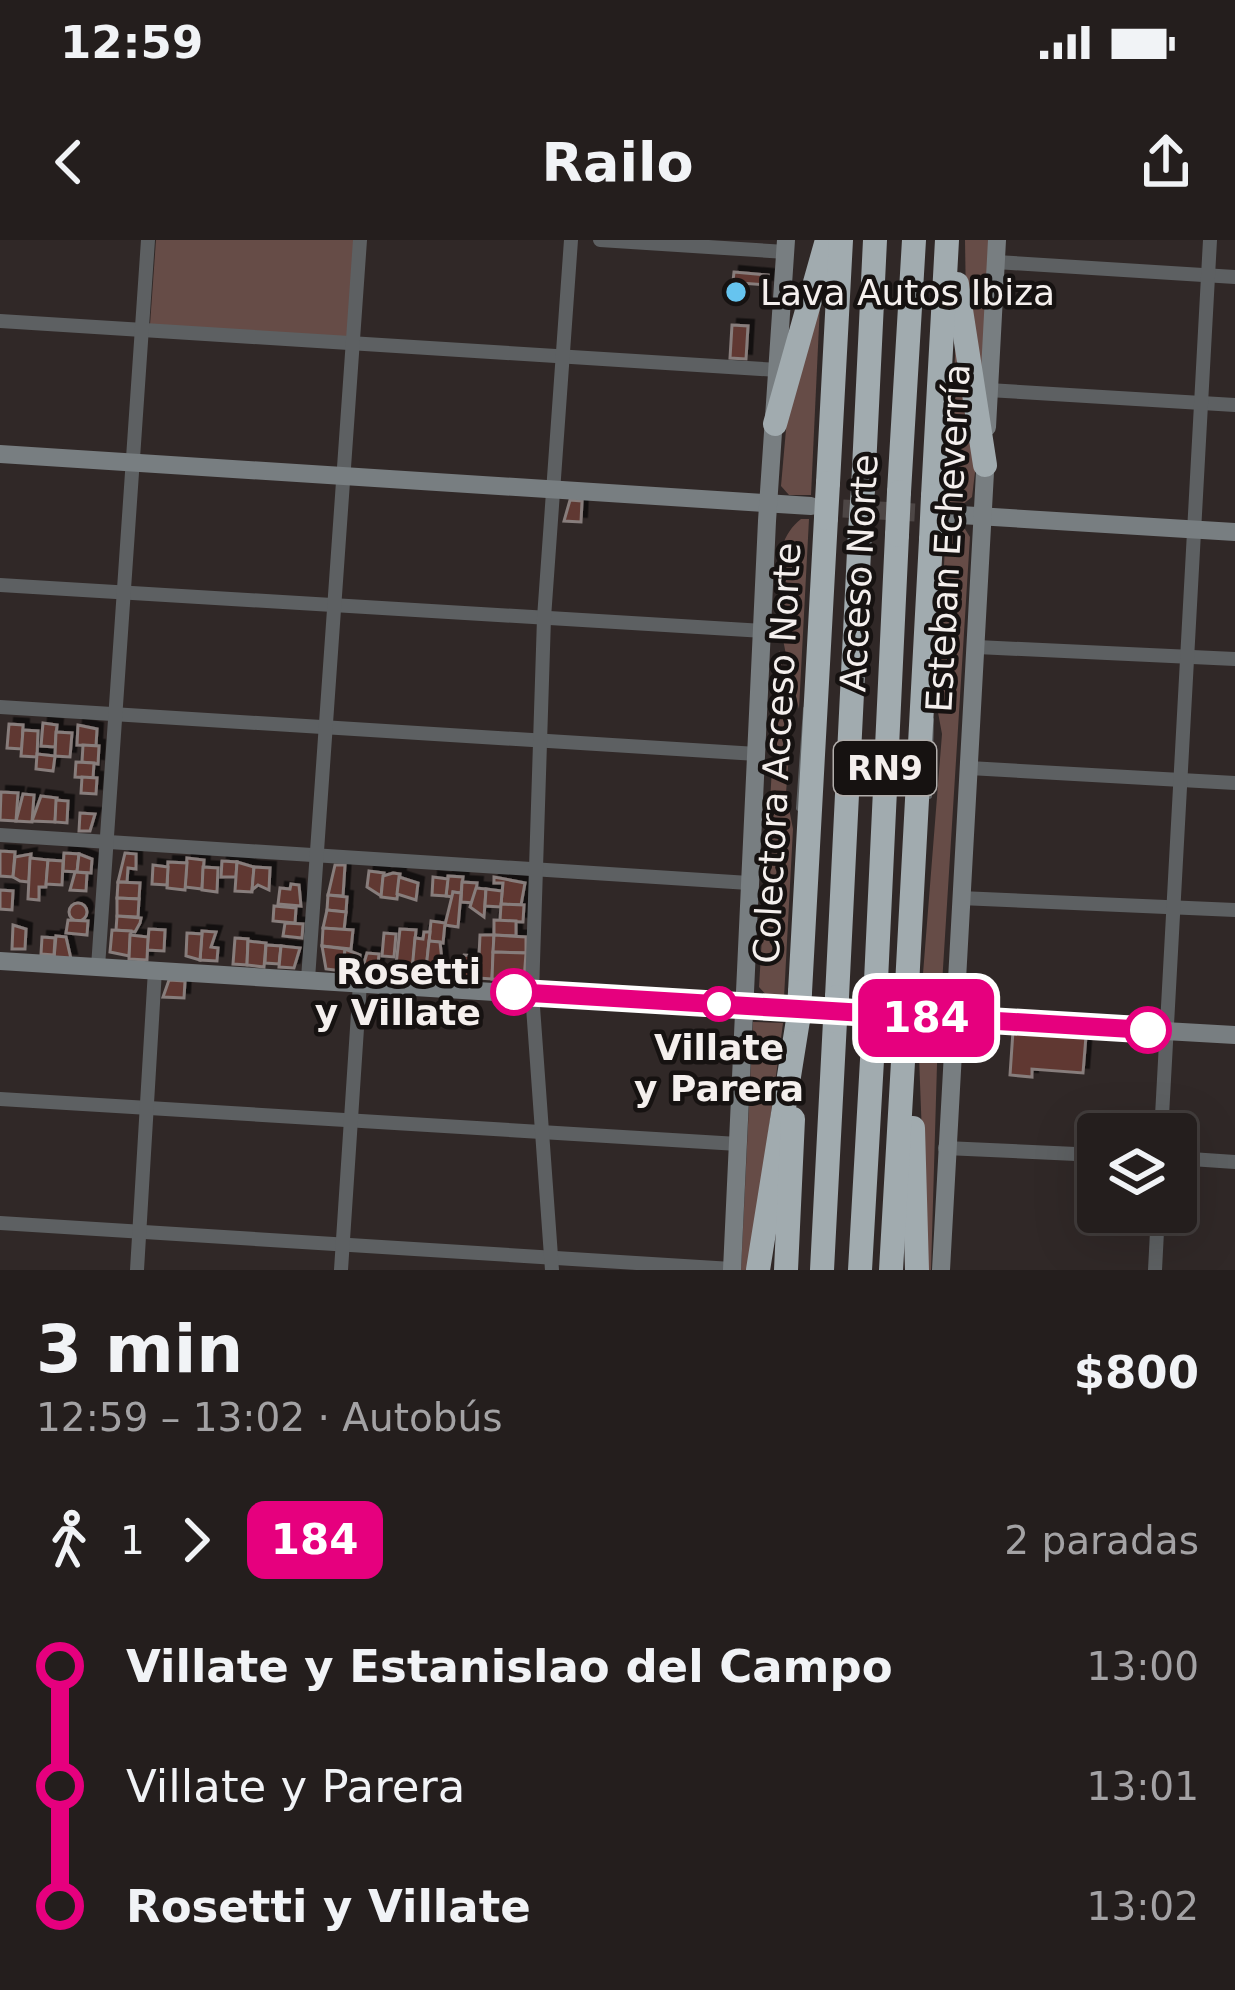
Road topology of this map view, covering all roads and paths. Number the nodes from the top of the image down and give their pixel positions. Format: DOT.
graph roads {
  1 [pos="148,240"];
  2 [pos="359,240"];
  3 [pos="571,240"];
  4 [pos="600,240"];
  5 [pos="827,240"];
  6 [pos="841,240"];
  7 [pos="875,240"];
  8 [pos="914,240"];
  9 [pos="950,240"];
  10 [pos="997,240"];
  11 [pos="1210,240"];
  12 [pos="786,246"];
  13 [pos="996,262"];
  14 [pos="1208,275"];
  15 [pos="1235,277"];
  16 [pos="0,321"];
  17 [pos="143,330"];
  18 [pos="352,343"];
  19 [pos="564,359"];
  20 [pos="778,370"];
  21 [pos="988,390"];
  22 [pos="1200,403"];
  23 [pos="1235,405"];
  24 [pos="775,424"];
  25 [pos="0,454"];
  26 [pos="133,462"];
  27 [pos="985,465"];
  28 [pos="344,475"];
  29 [pos="553,488"];
  30 [pos="768,504"];
  31 [pos="939,505"];
  32 [pos="819,512"];
  33 [pos="983,518"];
  34 [pos="1192,530"];
  35 [pos="1235,532"];
  36 [pos="0,585"];
  37 [pos="124,592"];
  38 [pos="334,605"];
  39 [pos="544,618"];
  40 [pos="764,631"];
  41 [pos="977,647"];
  42 [pos="1190,657"];
  43 [pos="1235,659"];
  44 [pos="0,707"];
  45 [pos="116,715"];
  46 [pos="326,726"];
  47 [pos="541,743"];
  48 [pos="757,754"];
  49 [pos="968,768"];
  50 [pos="1183,780"];
  51 [pos="1235,783"];
  52 [pos="0,835"];
  53 [pos="106,841"];
  54 [pos="318,853"];
  55 [pos="536,869"];
  56 [pos="749,883"];
  57 [pos="960,898"];
  58 [pos="1174,907"];
  59 [pos="1235,910"];
  60 [pos="0,961"];
  61 [pos="98,967"];
  62 [pos="154,970"];
  63 [pos="308,980"];
  64 [pos="360,983"];
  65 [pos="532,993"];
  66 [pos="743,1006"];
  67 [pos="794,1007"];
  68 [pos="909,1019"];
  69 [pos="952,1019"];
  70 [pos="1166,1031"];
  71 [pos="1235,1035"];
  72 [pos="0,1099"];
  73 [pos="149,1108"];
  74 [pos="1162,1113"];
  75 [pos="351,1120"];
  76 [pos="541,1134"];
  77 [pos="738,1144"];
  78 [pos="945,1148"];
  79 [pos="1077,1153"];
  80 [pos="1197,1159"];
  81 [pos="1235,1162"];
  82 [pos="0,1223"];
  83 [pos="139,1232"];
  84 [pos="1156,1233"];
  85 [pos="343,1244"];
  86 [pos="552,1264"];
  87 [pos="732,1269"];
  88 [pos="137,1270"];
  89 [pos="341,1270"];
  90 [pos="758,1270"];
  91 [pos="786,1270"];
  92 [pos="822,1270"];
  93 [pos="860,1270"];
  94 [pos="891,1270"];
  95 [pos="917,1270"];
  96 [pos="941,1270"];
  97 [pos="1155,1270"];
  1 -- 17 [label="street"];
  2 -- 18 [label="street"];
  3 -- 19 [label="street"];
  4 -- 12 [label="street"];
  5 -- 24 [label="highway"];
  6 -- 32 [label="highway, Colectora Acceso Norte, bridge"];
  7 -- 92 [label="highway, Acceso Norte / RN9, bridge"];
  8 -- 93 [label="highway, Acceso Norte / RN9, bridge"];
  9 -- 27 [label="highway"];
  9 -- 31 [label="highway"];
  10 -- 13 [label="street, Esteban Echeverría"];
  11 -- 14 [label="street"];
  12 -- 20 [label="street"];
  13 -- 14 [label="street"];
  13 -- 21 [label="street, Esteban Echeverría"];
  14 -- 15 [label="street"];
  14 -- 22 [label="street"];
  16 -- 17 [label="street"];
  17 -- 18 [label="street"];
  17 -- 26 [label="street"];
  18 -- 19 [label="street"];
  18 -- 28 [label="street"];
  19 -- 20 [label="street"];
  19 -- 29 [label="street"];
  20 -- 24 [label="street"];
  21 -- 22 [label="street"];
  21 -- 27 [label="street, Esteban Echeverría"];
  22 -- 23 [label="street"];
  22 -- 34 [label="street"];
  24 -- 30 [label="street"];
  25 -- 26 [label="street"];
  26 -- 28 [label="street"];
  26 -- 37 [label="street"];
  27 -- 33 [label="street, Esteban Echeverría"];
  28 -- 29 [label="street"];
  28 -- 38 [label="street"];
  29 -- 30 [label="street"];
  29 -- 39 [label="street"];
  30 -- 32 [label="street"];
  30 -- 40 [label="street"];
  31 -- 33 [label="street"];
  31 -- 68 [label="highway, bridge"];
  32 -- 67 [label="highway, Colectora Acceso Norte"];
  33 -- 34 [label="street"];
  33 -- 41 [label="street, Esteban Echeverría"];
  34 -- 35 [label="street"];
  34 -- 42 [label="street"];
  36 -- 37 [label="street"];
  37 -- 38 [label="street"];
  37 -- 45 [label="street"];
  38 -- 39 [label="street"];
  38 -- 46 [label="street"];
  39 -- 40 [label="street"];
  39 -- 47 [label="street"];
  40 -- 48 [label="street"];
  41 -- 42 [label="street"];
  41 -- 49 [label="street, Esteban Echeverría"];
  42 -- 43 [label="street"];
  42 -- 50 [label="street"];
  44 -- 45 [label="street"];
  45 -- 46 [label="street"];
  45 -- 53 [label="street"];
  46 -- 47 [label="street"];
  46 -- 54 [label="street"];
  47 -- 48 [label="street"];
  47 -- 55 [label="street"];
  48 -- 56 [label="street"];
  49 -- 50 [label="street"];
  49 -- 57 [label="street, Esteban Echeverría"];
  50 -- 51 [label="street"];
  50 -- 58 [label="street"];
  52 -- 53 [label="street"];
  53 -- 54 [label="street"];
  53 -- 61 [label="street"];
  54 -- 55 [label="street"];
  54 -- 63 [label="street"];
  55 -- 56 [label="street"];
  55 -- 65 [label="street"];
  56 -- 66 [label="street"];
  57 -- 58 [label="street"];
  57 -- 69 [label="street, Esteban Echeverría"];
  58 -- 59 [label="street"];
  58 -- 70 [label="street"];
  60 -- 61 [label="street"];
  61 -- 62 [label="street"];
  62 -- 63 [label="street"];
  62 -- 73 [label="street"];
  63 -- 64 [label="street"];
  64 -- 65 [label="street"];
  64 -- 75 [label="street"];
  65 -- 66 [label="street"];
  65 -- 76 [label="street"];
  66 -- 67 [label="street"];
  66 -- 77 [label="street"];
  67 -- 90 [label="highway"];
  67 -- 91 [label="highway, Colectora Acceso Norte"];
  68 -- 69 [label="street"];
  68 -- 94 [label="highway"];
  68 -- 95 [label="highway"];
  69 -- 70 [label="street"];
  69 -- 78 [label="street, Esteban Echeverría"];
  70 -- 71 [label="street"];
  70 -- 74 [label="street"];
  72 -- 73 [label="street"];
  73 -- 75 [label="street"];
  73 -- 83 [label="street"];
  75 -- 76 [label="street"];
  75 -- 85 [label="street"];
  76 -- 77 [label="street"];
  76 -- 86 [label="street"];
  77 -- 87 [label="street"];
  78 -- 79 [label="street"];
  78 -- 96 [label="street, Esteban Echeverría"];
  80 -- 81 [label="street"];
  82 -- 83 [label="street"];
  83 -- 85 [label="street"];
  83 -- 88 [label="street"];
  84 -- 97 [label="street"];
  85 -- 86 [label="street"];
  85 -- 89 [label="street"];
  86 -- 87 [label="street"];
}
